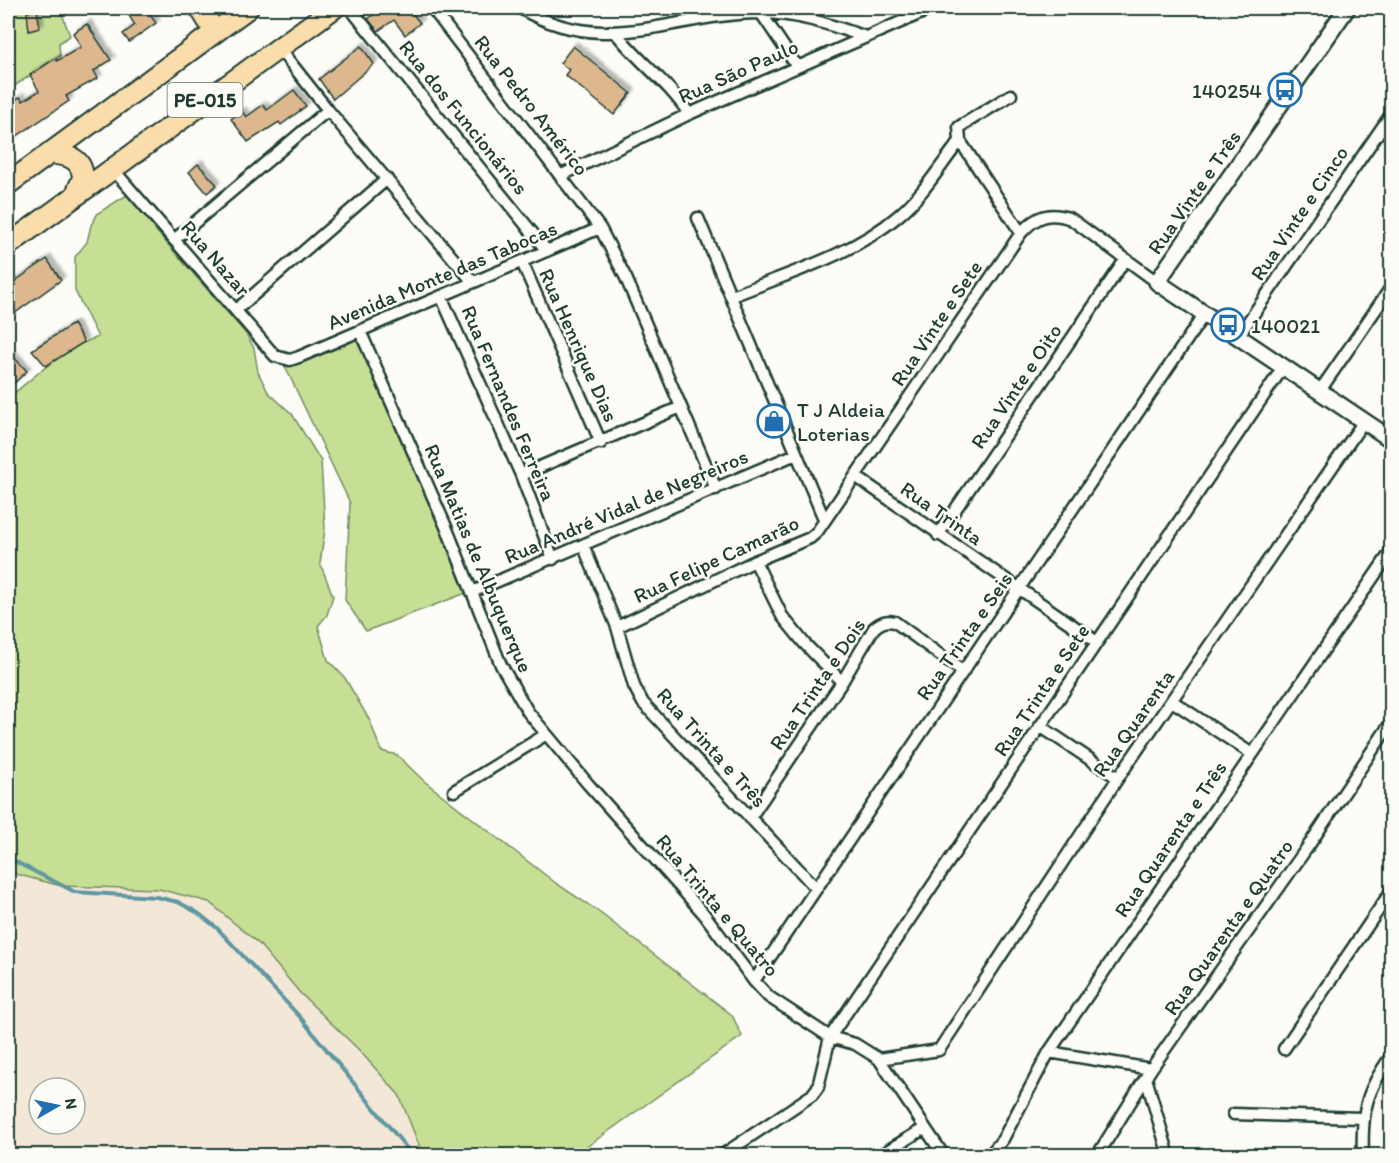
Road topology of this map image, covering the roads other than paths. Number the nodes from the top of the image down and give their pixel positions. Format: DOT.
graph roads {
  1 [pos="200,8"];
  2 [pos="248,8"];
  3 [pos="334,8"];
  4 [pos="350,8"];
  5 [pos="432,8"];
  6 [pos="520,8"];
  7 [pos="933,8"];
  8 [pos="1347,8"];
  9 [pos="761,13"];
  10 [pos="215,32"];
  11 [pos="616,33"];
  12 [pos="863,36"];
  13 [pos="278,47"];
  14 [pos="796,66"];
  15 [pos="1011,95"];
  16 [pos="328,110"];
  17 [pos="1392,113"];
  18 [pos="689,114"];
  19 [pos="960,141"];
  20 [pos="49,153"];
  21 [pos="111,167"];
  22 [pos="562,175"];
  23 [pos="9,180"];
  24 [pos="387,180"];
  25 [pos="77,192"];
  26 [pos="698,218"];
  27 [pos="600,228"];
  28 [pos="1021,233"];
  29 [pos="174,240"];
  30 [pos="8,245"];
  31 [pos="547,251"];
  32 [pos="1125,260"];
  33 [pos="522,262"];
  34 [pos="473,282"];
  35 [pos="1157,282"];
  36 [pos="1392,286"];
  37 [pos="441,296"];
  38 [pos="732,296"];
  39 [pos="236,309"];
  40 [pos="1205,313"];
  41 [pos="360,331"];
  42 [pos="1239,335"];
  43 [pos="299,357"];
  44 [pos="1284,366"];
  45 [pos="1319,392"];
  46 [pos="681,407"];
  47 [pos="1364,421"];
  48 [pos="1392,440"];
  49 [pos="601,443"];
  50 [pos="795,454"];
  51 [pos="521,475"];
  52 [pos="855,476"];
  53 [pos="716,489"];
  54 [pos="824,519"];
  55 [pos="938,534"];
  56 [pos="584,547"];
  57 [pos="1392,550"];
  58 [pos="553,559"];
  59 [pos="754,561"];
  60 [pos="1020,590"];
  61 [pos="472,592"];
  62 [pos="617,627"];
  63 [pos="1097,642"];
  64 [pos="962,671"];
  65 [pos="842,682"];
  66 [pos="1172,700"];
  67 [pos="1392,721"];
  68 [pos="1040,726"];
  69 [pos="545,735"];
  70 [pos="1252,754"];
  71 [pos="1118,778"];
  72 [pos="588,784"];
  73 [pos="454,791"];
  74 [pos="750,818"];
  75 [pos="816,888"];
  76 [pos="1392,890"];
  77 [pos="754,981"];
  78 [pos="830,1037"];
  79 [pos="1284,1049"];
  80 [pos="1049,1052"];
  81 [pos="1392,1055"];
  82 [pos="879,1059"];
  83 [pos="1149,1074"];
  84 [pos="1234,1114"];
  85 [pos="1362,1118"];
  86 [pos="925,1128"];
  87 [pos="721,1155"];
  88 [pos="879,1155"];
  89 [pos="944,1155"];
  90 [pos="990,1155"];
  91 [pos="1097,1155"];
  92 [pos="1169,1155"];
  93 [pos="1363,1155"];
  1 -- 10 [label="highway"];
  2 -- 10 [label="highway, PE-015"];
  3 -- 13 [label="highway, PE-015"];
  4 -- 31 [label="street, Rua dos Funcionários"];
  5 -- 22 [label="street, Rua Pedro Américo"];
  6 -- 11 [label="street"];
  7 -- 12 [label="street, Rua São Paulo"];
  8 -- 35 [label="main road, Rua Vinte e Três"];
  9 -- 11 [label="street"];
  9 -- 12 [label="street"];
  9 -- 14 [label="street"];
  10 -- 20 [label="highway, PE-015"];
  11 -- 18 [label="street"];
  12 -- 14 [label="street, Rua São Paulo"];
  13 -- 16 [label="street"];
  13 -- 21 [label="highway, PE-015"];
  14 -- 18 [label="street, Rua São Paulo"];
  15 -- 19 [label="street"];
  16 -- 24 [label="street"];
  16 -- 29 [label="street"];
  17 -- 42 [label="street, Rua Vinte e Cinco"];
  18 -- 22 [label="street, Rua São Paulo"];
  19 -- 28 [label="street"];
  19 -- 38 [label="street"];
  20 -- 23 [label="highway, PE-015"];
  20 -- 25 [label="highway"];
  21 -- 25 [label="highway, PE-015"];
  21 -- 29 [label="street, Rua Nazar"];
  22 -- 27 [label="street, Rua Pedro Américo"];
  24 -- 34 [label="street"];
  24 -- 39 [label="street"];
  25 -- 30 [label="highway, PE-015"];
  26 -- 38 [label="street"];
  27 -- 31 [label="street, Avenida Monte das Tabocas"];
  27 -- 46 [label="street, Rua Pedro Américo"];
  28 -- 32 [label="street, Rua Vinte e Sete"];
  28 -- 52 [label="street, Rua Vinte e Sete"];
  29 -- 39 [label="street, Rua Nazar"];
  31 -- 33 [label="street, Avenida Monte das Tabocas"];
  32 -- 35 [label="street"];
  32 -- 55 [label="street, Rua Vinte e Oito"];
  33 -- 34 [label="street, Avenida Monte das Tabocas"];
  33 -- 49 [label="street, Rua Henrique Dias"];
  34 -- 37 [label="street, Avenida Monte das Tabocas"];
  35 -- 40 [label="main road"];
  36 -- 45 [label="street"];
  37 -- 41 [label="street, Avenida Monte das Tabocas"];
  37 -- 51 [label="street, Rua Fernandes Ferreira"];
  38 -- 50 [label="street"];
  39 -- 43 [label="street, Rua Nazar"];
  40 -- 42 [label="main road"];
  40 -- 60 [label="street, Rua Trinta e Seis"];
  41 -- 43 [label="street, Avenida Monte das Tabocas"];
  41 -- 61 [label="street, Rua Matias de Albuquerque"];
  42 -- 44 [label="main road"];
  44 -- 45 [label="main road"];
  44 -- 63 [label="street, Rua Trinta e Sete"];
  45 -- 47 [label="main road"];
  46 -- 49 [label="street"];
  46 -- 53 [label="street, Rua Pedro Américo"];
  47 -- 48 [label="main road"];
  47 -- 66 [label="street, Rua Quarenta"];
  49 -- 51 [label="street"];
  50 -- 53 [label="street, Rua André Vidal de Negreiros"];
  50 -- 54 [label="street"];
  51 -- 58 [label="street, Rua Fernandes Ferreira"];
  52 -- 54 [label="street, Rua Vinte e Sete"];
  52 -- 55 [label="street, Rua Trinta"];
  53 -- 56 [label="street, Rua André Vidal de Negreiros"];
  54 -- 59 [label="street, Rua Felipe Camarão"];
  55 -- 60 [label="street, Rua Trinta"];
  56 -- 58 [label="street, Rua André Vidal de Negreiros"];
  56 -- 62 [label="street, Rua Trinta e Três"];
  57 -- 70 [label="street, Rua Quarenta e Três"];
  58 -- 61 [label="street, Rua André Vidal de Negreiros"];
  59 -- 62 [label="street, Rua Felipe Camarão"];
  59 -- 65 [label="street"];
  60 -- 63 [label="street, Rua Trinta"];
  60 -- 64 [label="street, Rua Trinta e Seis"];
  61 -- 69 [label="street, Rua Matias de Albuquerque"];
  62 -- 74 [label="street, Rua Trinta e Três"];
  63 -- 68 [label="street, Rua Trinta e Sete"];
  64 -- 65 [label="street, Rua Trinta e Dois"];
  64 -- 75 [label="street, Rua Trinta e Seis"];
  65 -- 74 [label="street, Rua Trinta e Dois"];
  66 -- 70 [label="street"];
  66 -- 71 [label="street, Rua Quarenta"];
  67 -- 83 [label="street, Rua Quarenta e Quatro"];
  68 -- 71 [label="street"];
  68 -- 78 [label="street, Rua Trinta e Sete"];
  69 -- 72 [label="street, Rua Matias de Albuquerque"];
  69 -- 73 [label="street"];
  70 -- 80 [label="street, Rua Quarenta e Três"];
  71 -- 82 [label="street, Rua Quarenta"];
  72 -- 77 [label="street, Rua Trinta e Quatro"];
  74 -- 75 [label="street, Rua Trinta e Três"];
  75 -- 77 [label="street, Rua Trinta e Seis"];
  76 -- 79 [label="street"];
  77 -- 78 [label="street, Rua Trinta e Quatro"];
  78 -- 82 [label="street, Rua Trinta e Quatro"];
  78 -- 87 [label="street"];
  80 -- 83 [label="street"];
  80 -- 90 [label="street, Rua Quarenta e Três"];
  81 -- 85 [label="street"];
  82 -- 86 [label="street"];
  83 -- 91 [label="street, Rua Quarenta e Quatro"];
  83 -- 92 [label="street"];
  84 -- 85 [label="street"];
  85 -- 93 [label="street"];
  86 -- 88 [label="street"];
  86 -- 89 [label="street"];
}
